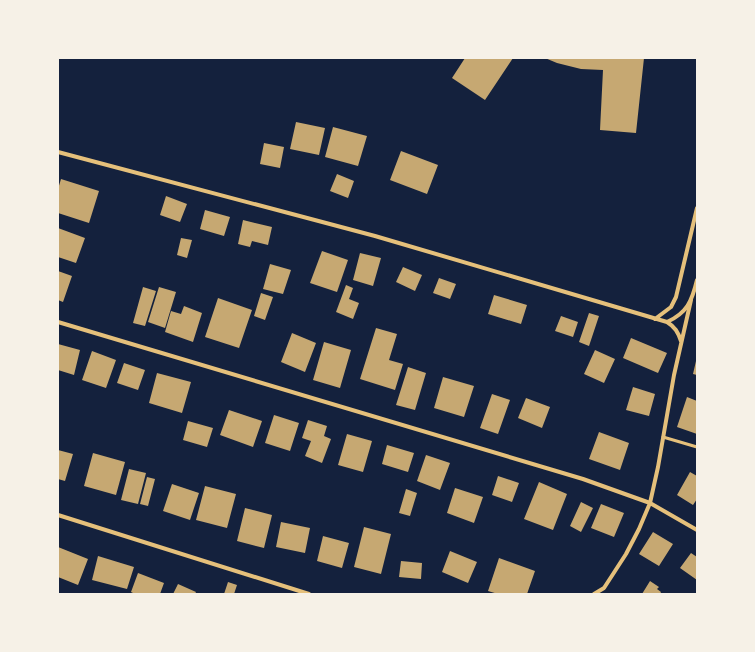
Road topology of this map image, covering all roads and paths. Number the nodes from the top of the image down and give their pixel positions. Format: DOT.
graph roads {
  1 [pos="58,152"];
  2 [pos="697,208"];
  3 [pos="697,280"];
  4 [pos="691,300"];
  5 [pos="655,319"];
  6 [pos="58,322"];
  7 [pos="667,322"];
  8 [pos="681,341"];
  9 [pos="663,437"];
  10 [pos="697,447"];
  11 [pos="650,503"];
  12 [pos="58,515"];
  13 [pos="697,530"];
  14 [pos="309,594"];
  15 [pos="594,594"];
  1 -- 5 [label="street"];
  2 -- 5 [label="street"];
  3 -- 4 [label="street"];
  4 -- 7 [label="street"];
  4 -- 8 [label="street"];
  5 -- 7 [label="street"];
  6 -- 11 [label="street"];
  7 -- 8 [label="street"];
  8 -- 9 [label="street"];
  9 -- 10 [label="lane"];
  9 -- 11 [label="street"];
  11 -- 13 [label="street"];
  11 -- 15 [label="street"];
  12 -- 14 [label="street"];
}
